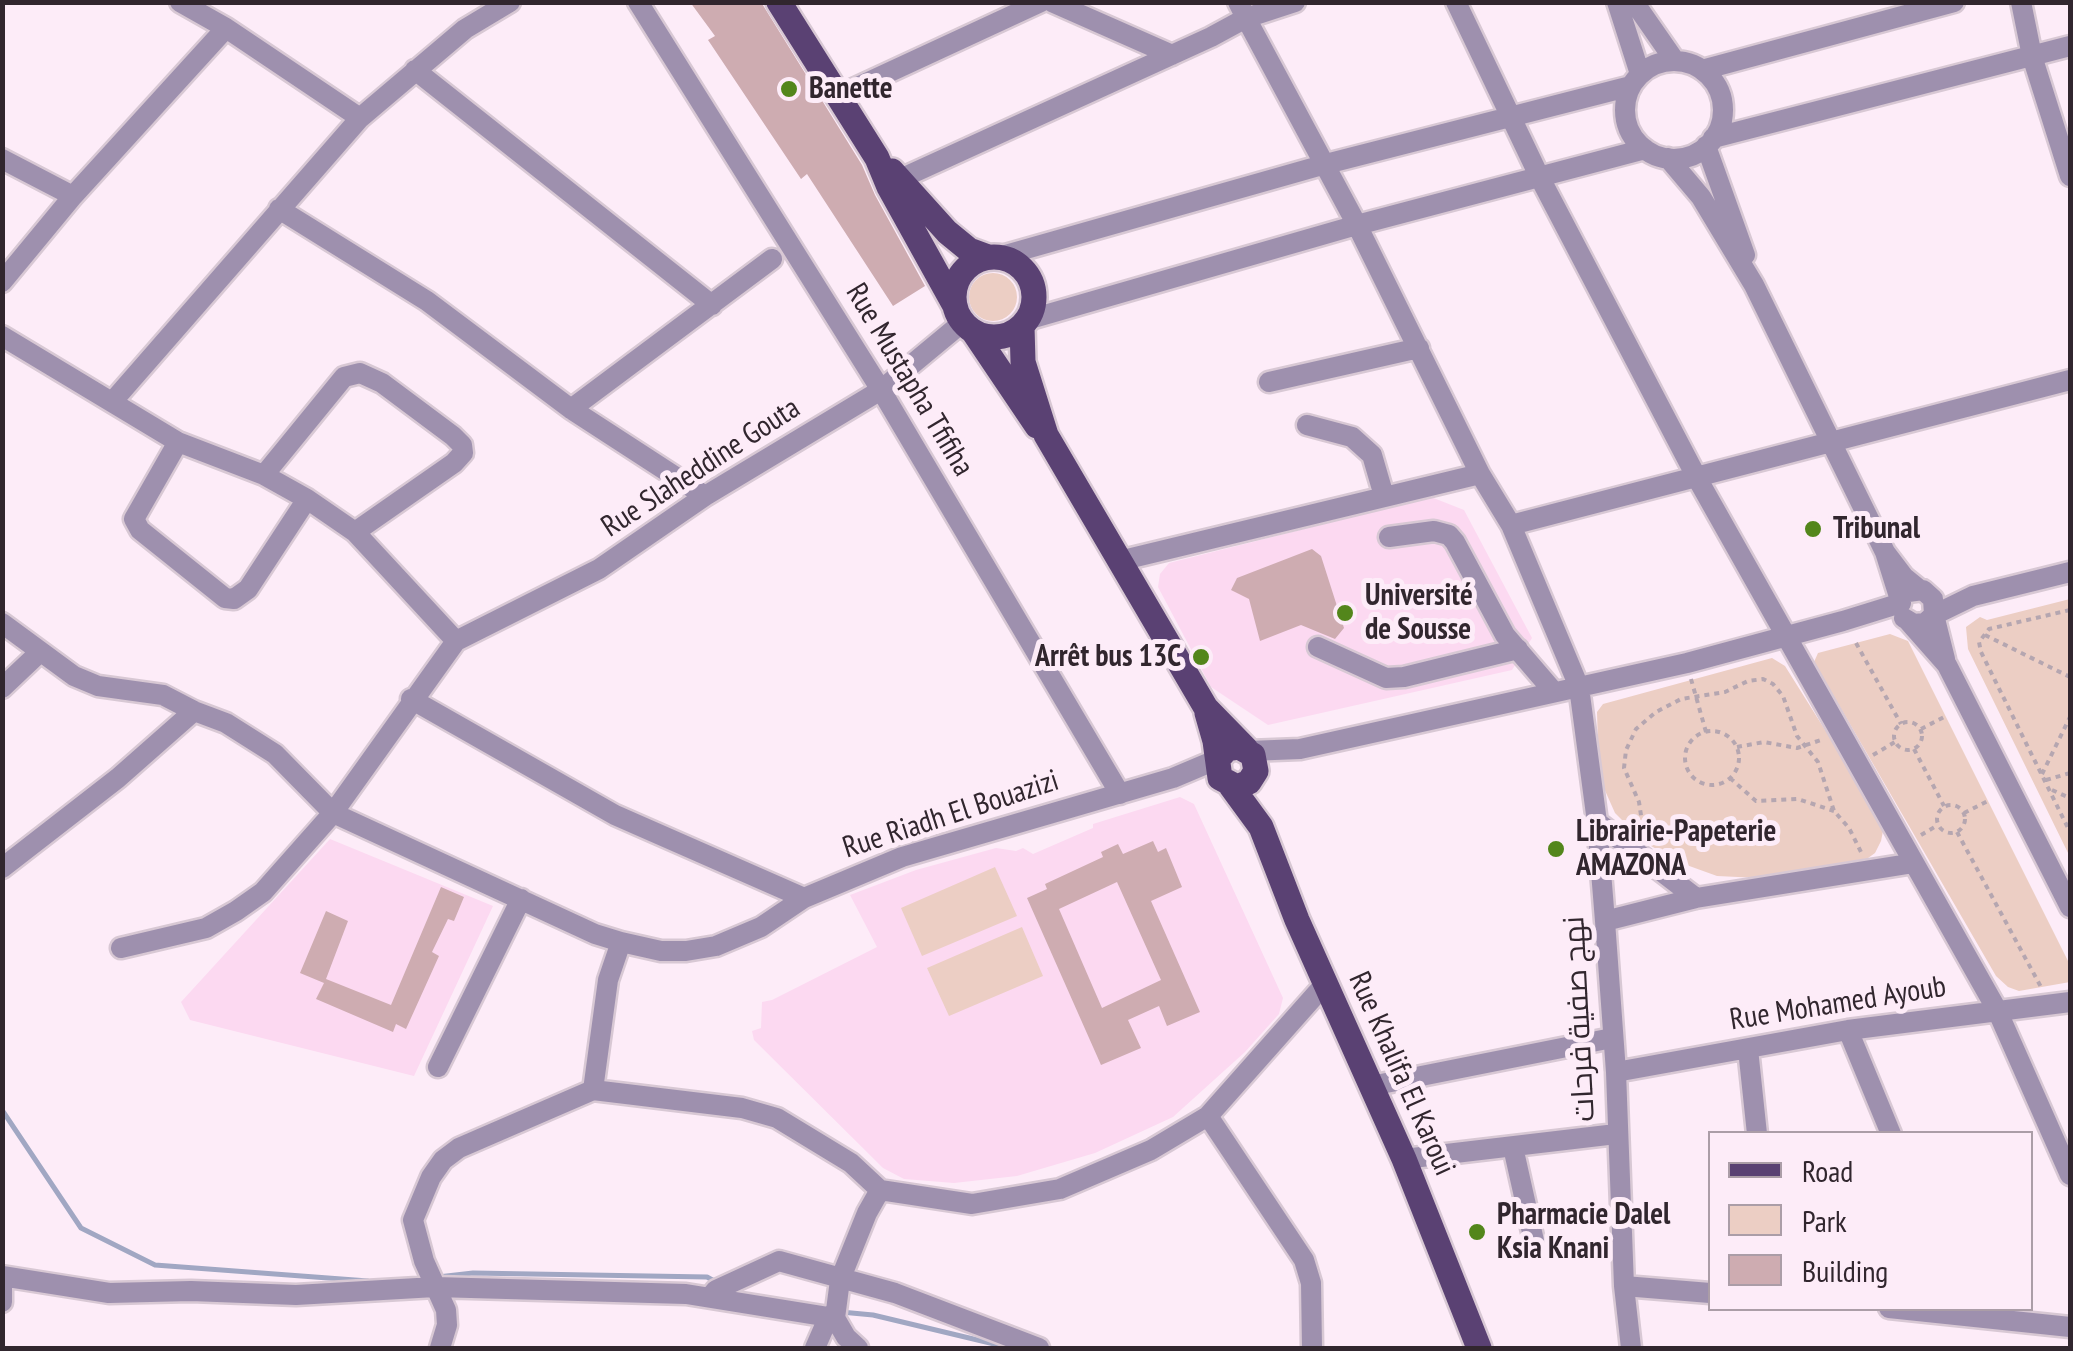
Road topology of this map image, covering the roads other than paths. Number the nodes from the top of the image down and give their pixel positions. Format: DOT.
graph roads {
  1 [pos="180,2"];
  2 [pos="510,2"];
  3 [pos="638,2"];
  4 [pos="779,2"];
  5 [pos="1041,2"];
  6 [pos="1052,2"];
  7 [pos="1295,2"];
  8 [pos="1456,2"];
  9 [pos="1617,2"];
  10 [pos="1634,2"];
  11 [pos="1954,2"];
  12 [pos="2021,2"];
  13 [pos="1242,10"];
  14 [pos="226,28"];
  15 [pos="2070,46"];
  16 [pos="1172,55"];
  17 [pos="2032,56"];
  18 [pos="1675,60"];
  19 [pos="415,70"];
  20 [pos="1702,70"];
  21 [pos="1635,80"];
  22 [pos="838,96"];
  23 [pos="1511,117"];
  24 [pos="360,118"];
  25 [pos="1710,142"];
  26 [pos="1645,149"];
  27 [pos="2,158"];
  28 [pos="877,158"];
  29 [pos="1668,158"];
  30 [pos="1326,164"];
  31 [pos="2070,176"];
  32 [pos="900,178"];
  33 [pos="1540,178"];
  34 [pos="73,196"];
  35 [pos="279,209"];
  36 [pos="1357,225"];
  37 [pos="993,257"];
  38 [pos="772,260"];
  39 [pos="2,282"];
  40 [pos="1754,285"];
  41 [pos="712,305"];
  42 [pos="964,320"];
  43 [pos="1024,323"];
  44 [pos="2,336"];
  45 [pos="1419,348"];
  46 [pos="2070,380"];
  47 [pos="1269,382"];
  48 [pos="881,390"];
  49 [pos="113,401"];
  50 [pos="571,409"];
  51 [pos="1306,425"];
  52 [pos="1046,435"];
  53 [pos="178,442"];
  54 [pos="1831,442"];
  55 [pos="1480,474"];
  56 [pos="264,475"];
  57 [pos="1697,478"];
  58 [pos="706,496"];
  59 [pos="1384,496"];
  60 [pos="307,499"];
  61 [pos="1511,524"];
  62 [pos="355,532"];
  63 [pos="1389,538"];
  64 [pos="1884,552"];
  65 [pos="1120,561"];
  66 [pos="2070,572"];
  67 [pos="1923,590"];
  68 [pos="1974,596"];
  69 [pos="1905,615"];
  70 [pos="1934,615"];
  71 [pos="2,623"];
  72 [pos="1787,637"];
  73 [pos="456,641"];
  74 [pos="1318,647"];
  75 [pos="1518,649"];
  76 [pos="40,652"];
  77 [pos="1947,666"];
  78 [pos="1579,686"];
  79 [pos="2,688"];
  80 [pos="1554,692"];
  81 [pos="411,699"];
  82 [pos="1206,708"];
  83 [pos="194,712"];
  84 [pos="1250,757"];
  85 [pos="1224,776"];
  86 [pos="1120,794"];
  87 [pos="333,813"];
  88 [pos="1598,822"];
  89 [pos="1261,827"];
  90 [pos="1914,863"];
  91 [pos="2,868"];
  92 [pos="804,898"];
  93 [pos="1696,898"];
  94 [pos="521,900"];
  95 [pos="2070,907"];
  96 [pos="1605,920"];
  97 [pos="620,942"];
  98 [pos="120,948"];
  99 [pos="1325,984"];
  100 [pos="2070,1002"];
  101 [pos="1997,1010"];
  102 [pos="1848,1030"];
  103 [pos="1612,1038"];
  104 [pos="1748,1049"];
  105 [pos="438,1067"];
  106 [pos="1616,1072"];
  107 [pos="1370,1086"];
  108 [pos="593,1090"];
  109 [pos="1208,1116"];
  110 [pos="1756,1131"];
  111 [pos="1891,1131"];
  112 [pos="1616,1134"];
  113 [pos="1513,1147"];
  114 [pos="1404,1159"];
  115 [pos="2070,1174"];
  116 [pos="880,1190"];
  117 [pos="1534,1241"];
  118 [pos="840,1280"];
  119 [pos="1624,1286"];
  120 [pos="436,1287"];
  121 [pos="1708,1293"];
  122 [pos="711,1296"];
  123 [pos="2,1302"];
  124 [pos="1966,1312"];
  125 [pos="832,1317"];
  126 [pos="2070,1327"];
  127 [pos="440,1348"];
  128 [pos="815,1348"];
  129 [pos="858,1348"];
  130 [pos="1039,1348"];
  131 [pos="1312,1348"];
  132 [pos="1479,1348"];
  133 [pos="1631,1348"];
  1 -- 14 [label="street"];
  2 -- 19 [label="street"];
  3 -- 48 [label="street, Rue Mustapha Tfifiha"];
  4 -- 22 [label="main road"];
  5 -- 22 [label="street"];
  6 -- 16 [label="street"];
  7 -- 13 [label="street"];
  8 -- 23 [label="street"];
  9 -- 21 [label="street"];
  10 -- 18 [label="street"];
  11 -- 20 [label="street"];
  12 -- 17 [label="street"];
  13 -- 16 [label="street"];
  13 -- 30 [label="street, نهج صفية فرحات"];
  14 -- 24 [label="street"];
  14 -- 34 [label="street"];
  15 -- 17 [label="street"];
  16 -- 32 [label="street"];
  17 -- 25 [label="street"];
  17 -- 31 [label="street"];
  18 -- 20 [label="street"];
  18 -- 21 [label="street"];
  19 -- 24 [label="street"];
  19 -- 41 [label="street"];
  20 -- 25 [label="street"];
  21 -- 23 [label="street"];
  21 -- 26 [label="street"];
  22 -- 28 [label="main road"];
  23 -- 30 [label="street"];
  23 -- 33 [label="street"];
  24 -- 35 [label="street"];
  25 -- 29 [label="street"];
  25 -- 40 [label="street"];
  26 -- 29 [label="street"];
  26 -- 33 [label="street"];
  27 -- 34 [label="street"];
  28 -- 32 [label="main road"];
  28 -- 42 [label="main road, Rue Khalifa El Karoui"];
  29 -- 40 [label="street"];
  30 -- 36 [label="street, نهج صفية فرحات"];
  30 -- 37 [label="street"];
  32 -- 37 [label="main road"];
  33 -- 36 [label="street"];
  33 -- 57 [label="street"];
  34 -- 39 [label="street"];
  35 -- 49 [label="street"];
  35 -- 50 [label="street"];
  36 -- 43 [label="street"];
  36 -- 45 [label="street, نهج صفية فرحات"];
  37 -- 42 [label="main road"];
  37 -- 43 [label="main road"];
  38 -- 41 [label="street"];
  40 -- 54 [label="street"];
  41 -- 50 [label="street"];
  42 -- 43 [label="main road"];
  42 -- 48 [label="street, Rue Slaheddine Gouta"];
  42 -- 52 [label="main road, Rue Khalifa El Karoui"];
  43 -- 52 [label="main road, Rue Khalifa El Karoui"];
  44 -- 49 [label="street"];
  45 -- 47 [label="street"];
  45 -- 55 [label="street, نهج صفية فرحات"];
  46 -- 54 [label="street"];
  48 -- 58 [label="street, Rue Slaheddine Gouta"];
  48 -- 86 [label="street, Rue Mustapha Tfifiha"];
  49 -- 53 [label="street"];
  50 -- 58 [label="street"];
  51 -- 59 [label="street"];
  52 -- 65 [label="main road, Rue Khalifa El Karoui"];
  53 -- 56 [label="street"];
  53 -- 60 [label="street"];
  54 -- 57 [label="street"];
  54 -- 64 [label="street"];
  55 -- 59 [label="street"];
  55 -- 61 [label="street, نهج صفية فرحات"];
  56 -- 60 [label="street"];
  56 -- 62 [label="street"];
  57 -- 61 [label="street"];
  57 -- 72 [label="street"];
  58 -- 73 [label="street, Rue Slaheddine Gouta"];
  59 -- 65 [label="street"];
  60 -- 62 [label="street"];
  61 -- 78 [label="street, نهج صفية فرحات"];
  62 -- 73 [label="street"];
  63 -- 75 [label="street"];
  64 -- 67 [label="street"];
  64 -- 69 [label="street"];
  65 -- 82 [label="main road, Rue Khalifa El Karoui"];
  66 -- 68 [label="street"];
  67 -- 68 [label="street"];
  67 -- 69 [label="street"];
  67 -- 70 [label="street"];
  68 -- 70 [label="street"];
  69 -- 70 [label="street"];
  69 -- 72 [label="street"];
  69 -- 77 [label="street"];
  70 -- 77 [label="street"];
  71 -- 76 [label="street"];
  72 -- 78 [label="street"];
  72 -- 90 [label="street"];
  73 -- 81 [label="street"];
  74 -- 75 [label="street"];
  75 -- 80 [label="street"];
  76 -- 79 [label="street"];
  76 -- 83 [label="street"];
  77 -- 95 [label="street"];
  78 -- 80 [label="street"];
  78 -- 88 [label="street, نهج صفية فرحات"];
  80 -- 84 [label="street"];
  81 -- 87 [label="street"];
  81 -- 92 [label="street"];
  82 -- 84 [label="main road, Rue Khalifa El Karoui"];
  82 -- 85 [label="main road, Rue Khalifa El Karoui"];
  83 -- 87 [label="street"];
  83 -- 91 [label="street"];
  84 -- 85 [label="main road"];
  84 -- 85 [label="main road"];
  84 -- 89 [label="main road, Rue Khalifa El Karoui"];
  85 -- 86 [label="street, Rue Riadh El Bouazizi"];
  85 -- 89 [label="main road, Rue Khalifa El Karoui"];
  86 -- 92 [label="street, Rue Riadh El Bouazizi"];
  87 -- 94 [label="street, Rue Riadh El Bouazizi"];
  87 -- 98 [label="street"];
  88 -- 93 [label="street"];
  88 -- 96 [label="street, نهج صفية فرحات"];
  89 -- 99 [label="main road, Rue Khalifa El Karoui"];
  90 -- 93 [label="street"];
  90 -- 101 [label="street"];
  92 -- 97 [label="street, Rue Riadh El Bouazizi"];
  93 -- 96 [label="street"];
  94 -- 97 [label="street, Rue Riadh El Bouazizi"];
  94 -- 105 [label="street"];
  96 -- 103 [label="street, نهج صفية فرحات"];
  97 -- 108 [label="street"];
  99 -- 107 [label="main road, Rue Khalifa El Karoui"];
  99 -- 109 [label="street"];
  100 -- 101 [label="street, Rue Mohamed Ayoub"];
  101 -- 102 [label="street, Rue Mohamed Ayoub"];
  101 -- 115 [label="street"];
  102 -- 104 [label="street, Rue Mohamed Ayoub"];
  102 -- 111 [label="street"];
  103 -- 106 [label="street, نهج صفية فرحات"];
  103 -- 107 [label="street"];
  104 -- 106 [label="street, Rue Mohamed Ayoub"];
  104 -- 110 [label="street"];
  106 -- 112 [label="street, نهج صفية فرحات"];
  107 -- 114 [label="main road, Rue Khalifa El Karoui"];
  108 -- 116 [label="street"];
  108 -- 120 [label="street"];
  109 -- 116 [label="street"];
  109 -- 131 [label="street"];
  112 -- 113 [label="street"];
  112 -- 119 [label="street, نهج صفية فرحات"];
  113 -- 114 [label="street"];
  113 -- 117 [label="street"];
  114 -- 132 [label="main road, Rue Khalifa El Karoui"];
  116 -- 118 [label="street"];
  118 -- 122 [label="street"];
  118 -- 125 [label="street"];
  118 -- 130 [label="street"];
  119 -- 121 [label="street"];
  119 -- 133 [label="street, نهج صفية فرحات"];
  120 -- 122 [label="street"];
  120 -- 123 [label="street"];
  120 -- 127 [label="street"];
  122 -- 125 [label="street"];
  124 -- 126 [label="street"];
  125 -- 128 [label="street"];
  125 -- 129 [label="street"];
}
